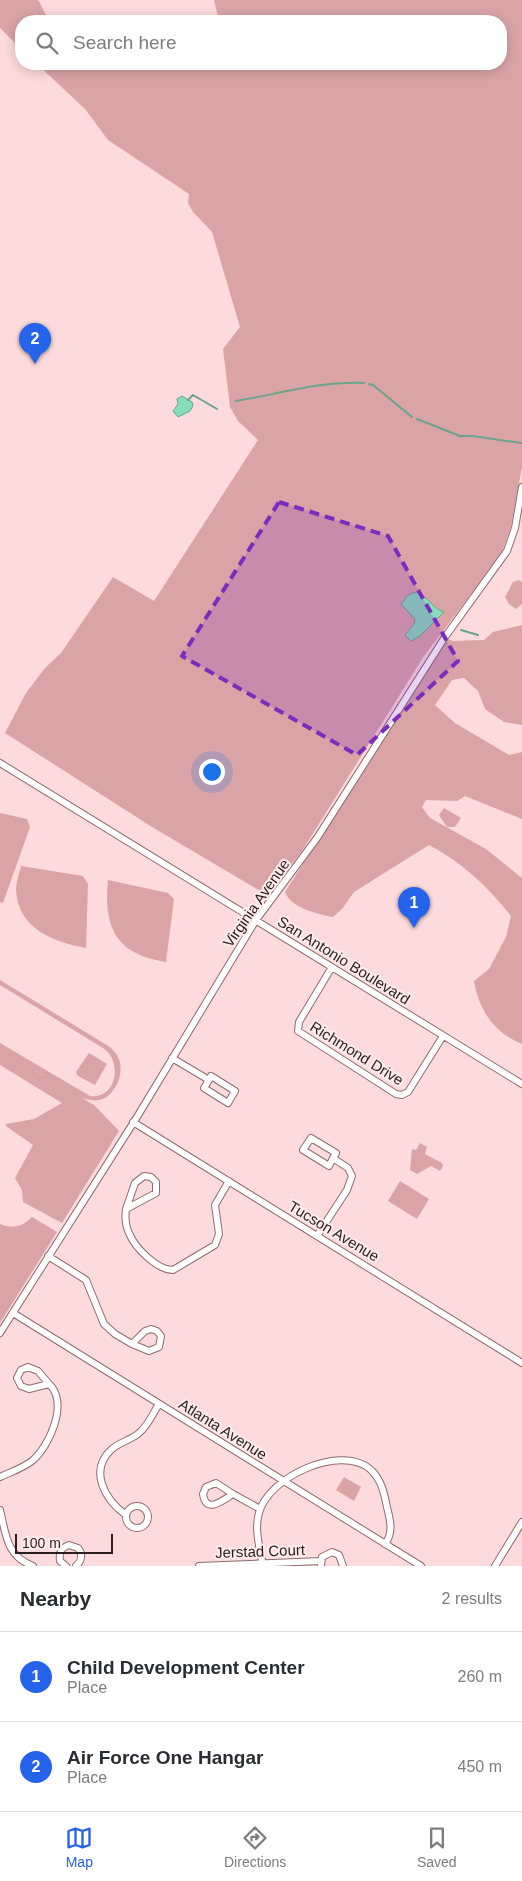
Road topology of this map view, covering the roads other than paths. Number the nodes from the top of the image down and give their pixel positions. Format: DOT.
graph roads {
  1 [pos="522,487"];
  2 [pos="0,763"];
  3 [pos="256,920"];
  4 [pos="332,967"];
  5 [pos="443,1036"];
  6 [pos="172,1058"];
  7 [pos="209,1080"];
  8 [pos="522,1084"];
  9 [pos="133,1122"];
  10 [pos="334,1158"];
  11 [pos="229,1181"];
  12 [pos="126,1209"];
  13 [pos="317,1236"];
  14 [pos="48,1256"];
  15 [pos="13,1313"];
  16 [pos="0,1333"];
  17 [pos="132,1344"];
  18 [pos="522,1363"];
  19 [pos="49,1384"];
  20 [pos="159,1404"];
  21 [pos="0,1477"];
  22 [pos="283,1480"];
  23 [pos="233,1494"];
  24 [pos="260,1509"];
  25 [pos="0,1510"];
  26 [pos="126,1515"];
  27 [pos="522,1522"];
  28 [pos="385,1544"];
  29 [pos="321,1563"];
  30 [pos="62,1565"];
  31 [pos="263,1565"];
  32 [pos="33,1566"];
  33 [pos="76,1566"];
  34 [pos="200,1566"];
  35 [pos="343,1566"];
  36 [pos="421,1566"];
  37 [pos="495,1566"];
  1 -- 3 [label="street, Virginia Avenue"];
  2 -- 3 [label="street, San Antonio Boulevard"];
  3 -- 4 [label="street, San Antonio Boulevard"];
  3 -- 6 [label="street, Virginia Avenue"];
  4 -- 5 [label="street, San Antonio Boulevard"];
  4 -- 5 [label="street, Richmond Drive"];
  5 -- 8 [label="street, San Antonio Boulevard"];
  6 -- 7 [label="street"];
  6 -- 9 [label="street, Virginia Avenue"];
  7 -- 7 [label="street"];
  9 -- 11 [label="street, Tucson Avenue"];
  9 -- 14 [label="street, Virginia Avenue"];
  10 -- 10 [label="street"];
  10 -- 13 [label="street"];
  11 -- 12 [label="street"];
  11 -- 13 [label="street, Tucson Avenue"];
  12 -- 12 [label="street"];
  13 -- 18 [label="street, Tucson Avenue"];
  14 -- 15 [label="street, Virginia Avenue"];
  14 -- 17 [label="street"];
  15 -- 16 [label="street, Virginia Avenue"];
  15 -- 20 [label="street, Atlanta Avenue"];
  17 -- 17 [label="street"];
  19 -- 19 [label="street"];
  19 -- 21 [label="street"];
  20 -- 22 [label="street, Atlanta Avenue"];
  20 -- 26 [label="street"];
  22 -- 24 [label="street"];
  22 -- 28 [label="street, Atlanta Avenue"];
  22 -- 28 [label="street"];
  23 -- 23 [label="street"];
  23 -- 24 [label="street"];
  24 -- 31 [label="street"];
  25 -- 32 [label="street"];
  27 -- 37 [label="street"];
  28 -- 36 [label="street, Atlanta Avenue"];
  29 -- 31 [label="street, Jerstad Court"];
  29 -- 35 [label="street, Jerstad Court"];
  30 -- 33 [label="street"];
  31 -- 34 [label="street, Jerstad Court"];
}
